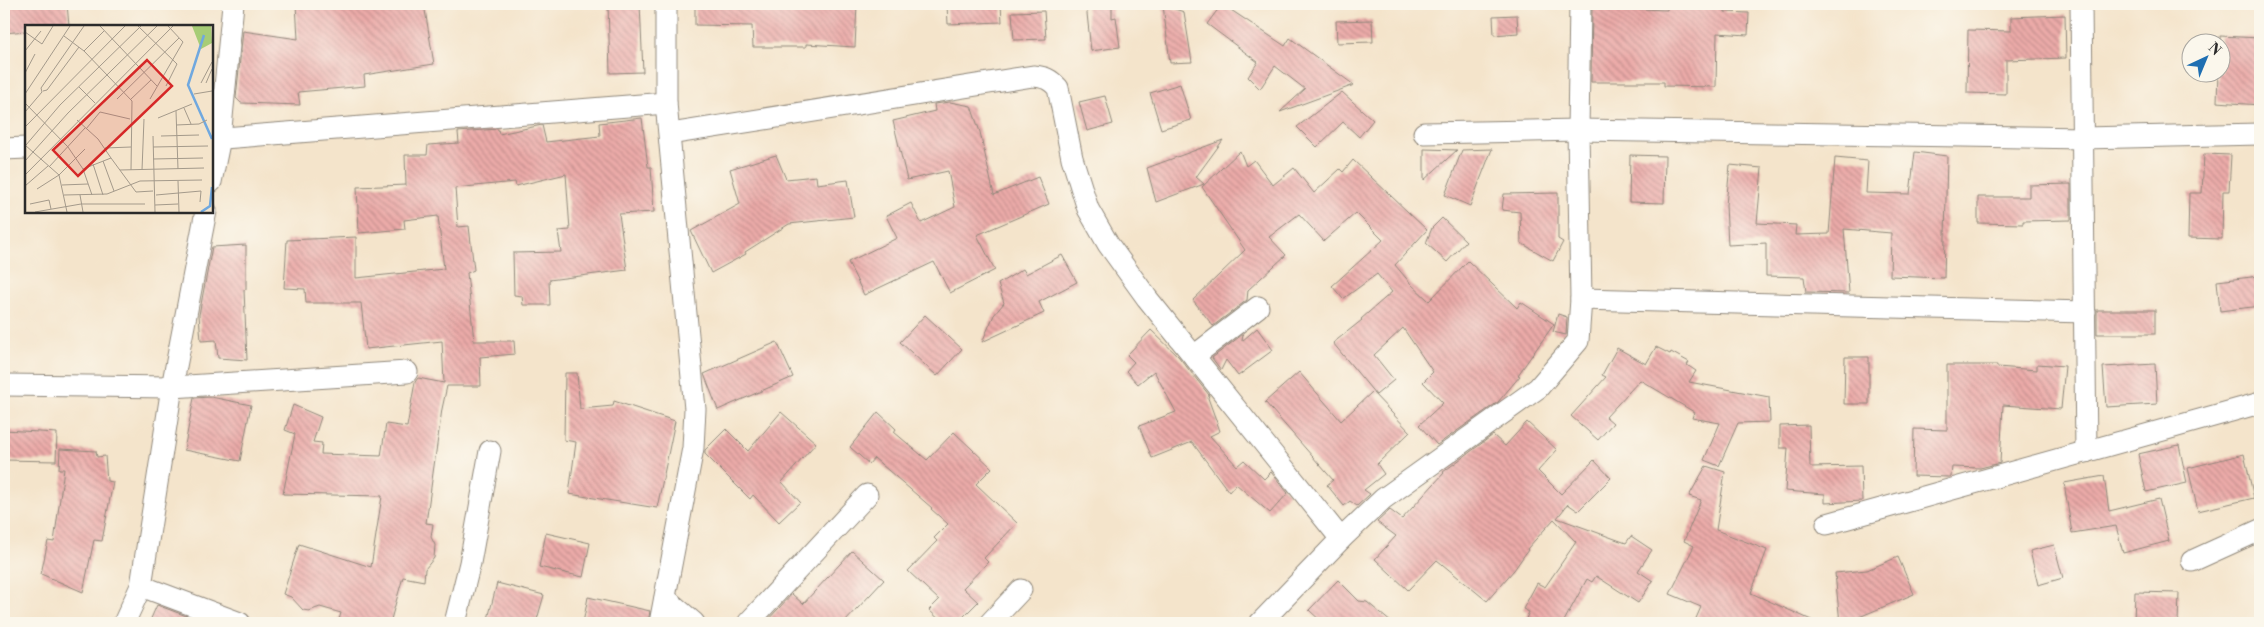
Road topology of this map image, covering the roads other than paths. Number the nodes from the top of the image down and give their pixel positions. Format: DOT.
graph roads {
  1 [pos="233,4"];
  2 [pos="666,4"];
  3 [pos="1580,4"];
  4 [pos="2081,4"];
  5 [pos="666,103"];
  6 [pos="1578,130"];
  7 [pos="670,134"];
  8 [pos="1424,134"];
  9 [pos="2260,134"];
  10 [pos="216,138"];
  11 [pos="2083,138"];
  12 [pos="25,148"];
  13 [pos="4,149"];
  14 [pos="212,173"];
  15 [pos="206,212"];
  16 [pos="1581,299"];
  17 [pos="1258,307"];
  18 [pos="2085,312"];
  19 [pos="1194,356"];
  20 [pos="407,372"];
  21 [pos="4,385"];
  22 [pos="172,387"];
  23 [pos="2260,403"];
  24 [pos="490,451"];
  25 [pos="2086,452"];
  26 [pos="867,495"];
  27 [pos="1827,524"];
  28 [pos="2260,530"];
  29 [pos="1341,539"];
  30 [pos="2192,560"];
  31 [pos="141,586"];
  32 [pos="1021,590"];
  33 [pos="664,598"];
  34 [pos="124,623"];
  35 [pos="240,623"];
  36 [pos="455,623"];
  37 [pos="660,623"];
  38 [pos="694,623"];
  39 [pos="748,623"];
  40 [pos="990,623"];
  41 [pos="1260,623"];
  1 -- 10 [label="street"];
  2 -- 5 [label="street"];
  3 -- 6 [label="street"];
  4 -- 11 [label="street"];
  5 -- 7 [label="street"];
  5 -- 10 [label="street"];
  6 -- 8 [label="street"];
  6 -- 11 [label="street"];
  6 -- 16 [label="street"];
  7 -- 19 [label="street"];
  7 -- 33 [label="street"];
  9 -- 11 [label="street"];
  10 -- 14 [label="street"];
  11 -- 18 [label="street"];
  12 -- 13 [label="street"];
  15 -- 22 [label="street"];
  16 -- 18 [label="street"];
  16 -- 29 [label="street"];
  17 -- 19 [label="street"];
  18 -- 25 [label="street"];
  19 -- 29 [label="street"];
  20 -- 22 [label="street"];
  21 -- 22 [label="street"];
  22 -- 31 [label="street"];
  23 -- 25 [label="street"];
  24 -- 36 [label="street"];
  25 -- 27 [label="street"];
  26 -- 39 [label="street"];
  28 -- 30 [label="street"];
  29 -- 41 [label="street"];
  31 -- 34 [label="street"];
  31 -- 35 [label="street"];
  32 -- 40 [label="street"];
  33 -- 37 [label="street"];
  33 -- 38 [label="street"];
}
